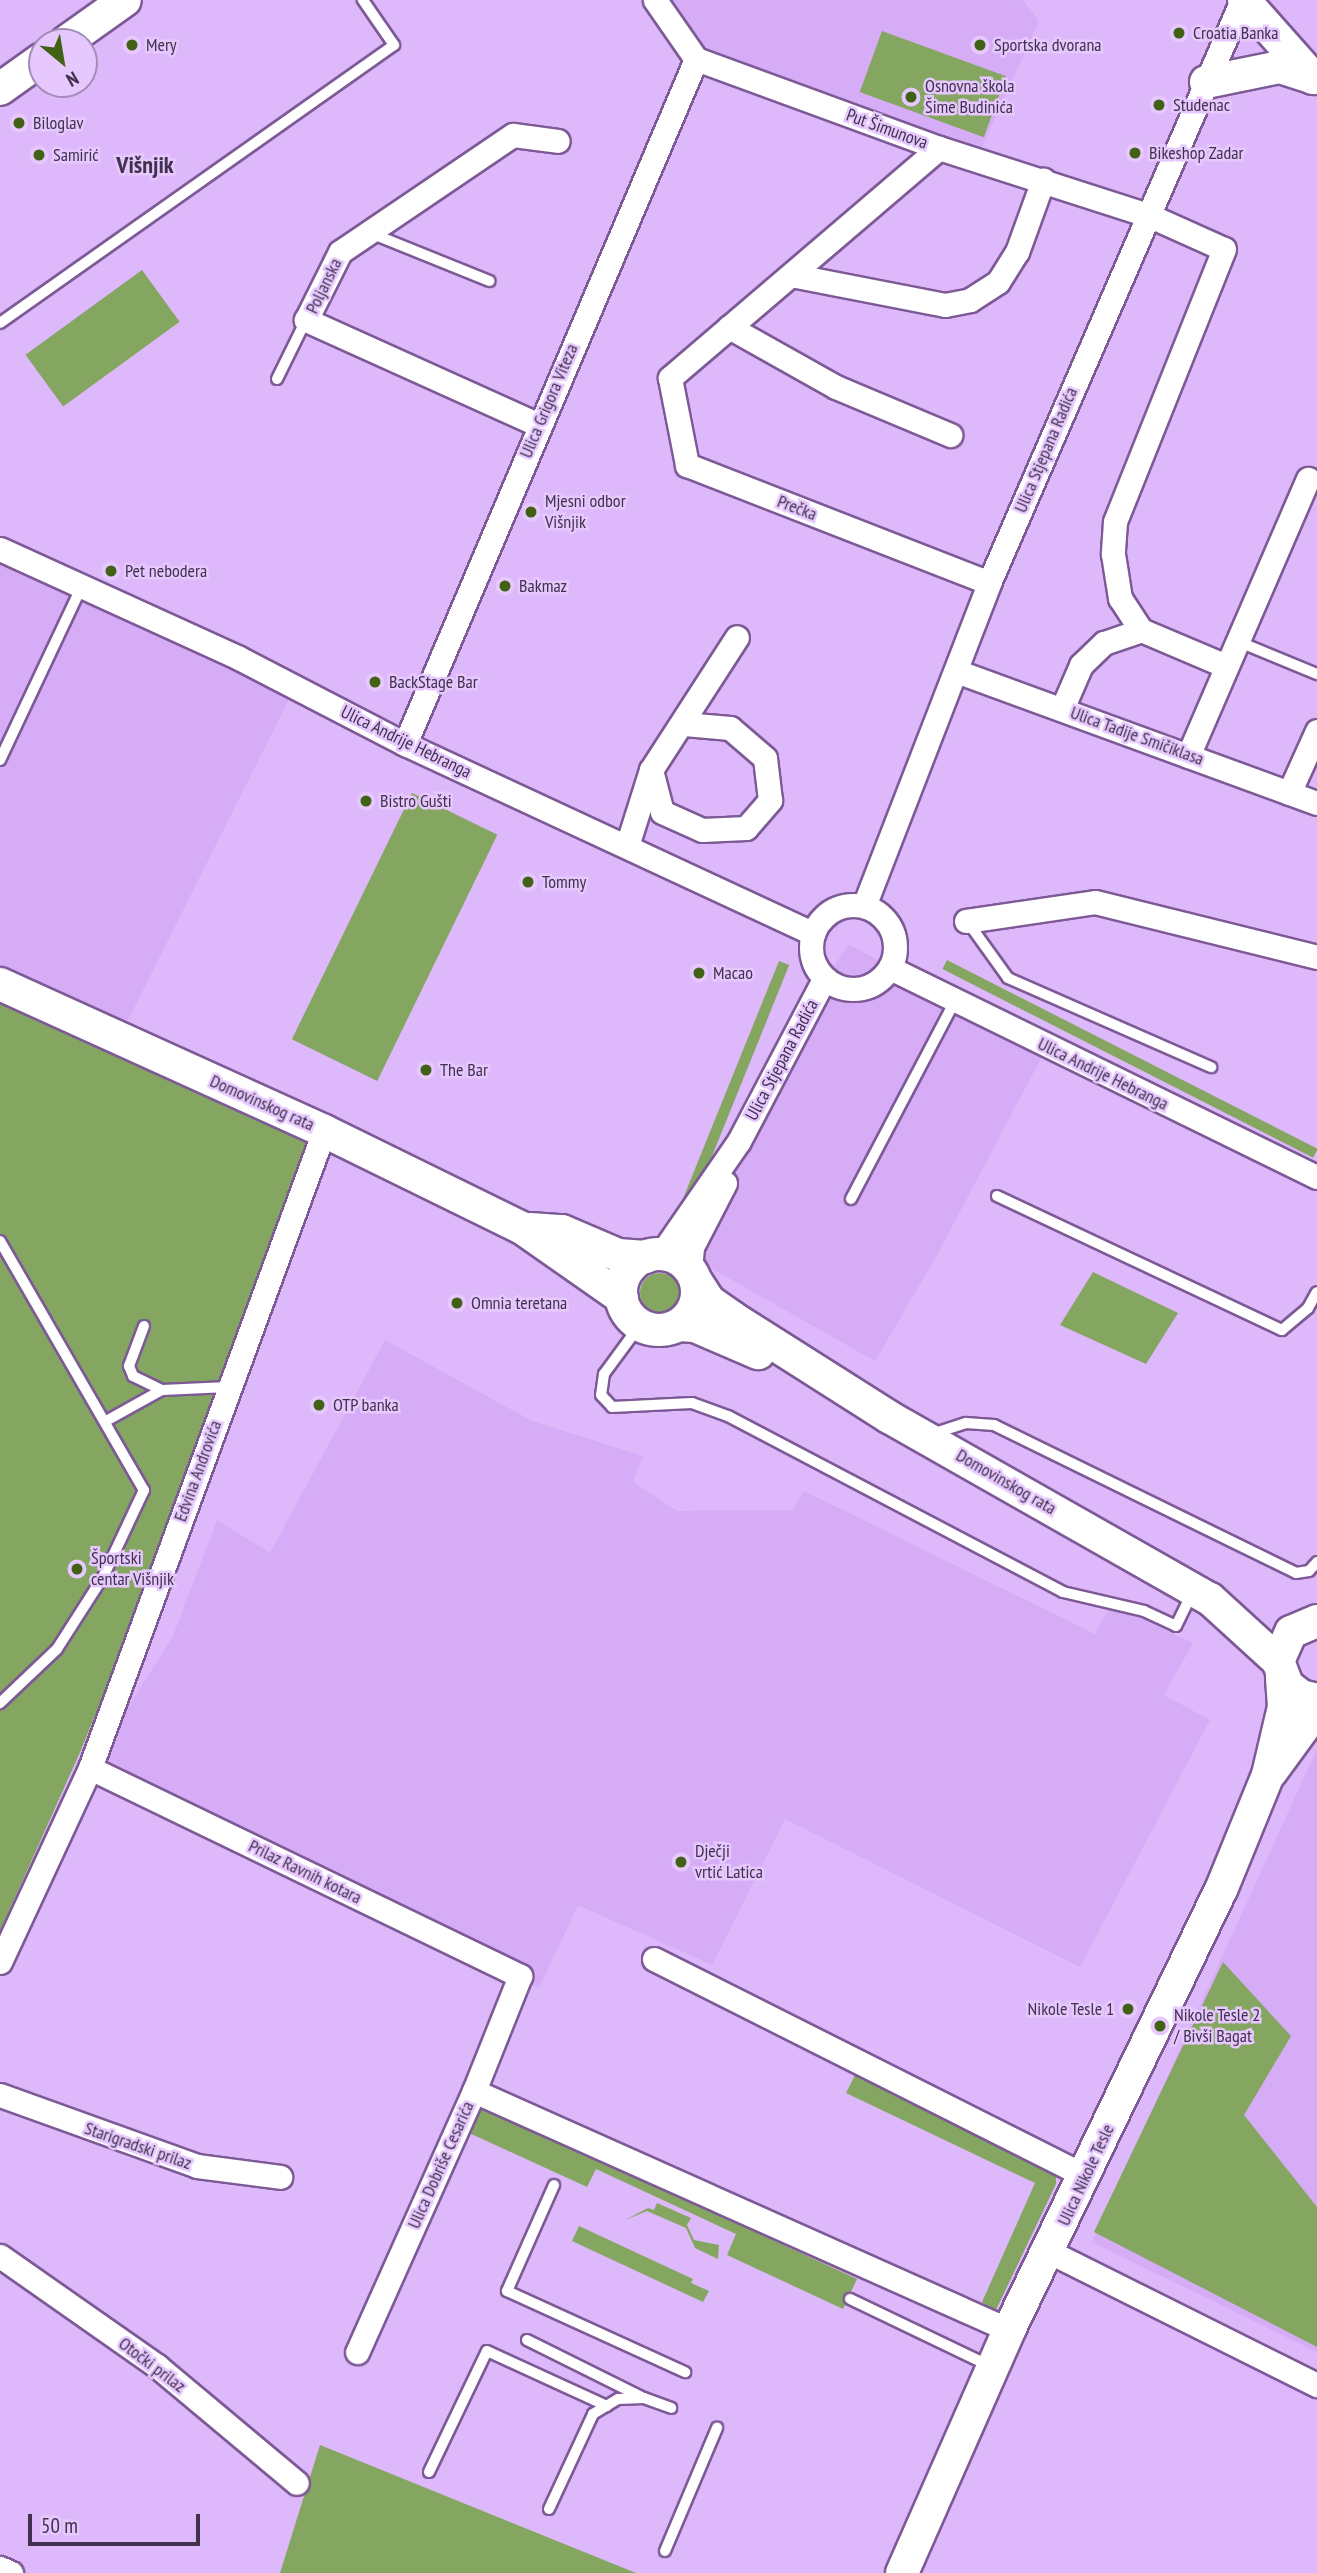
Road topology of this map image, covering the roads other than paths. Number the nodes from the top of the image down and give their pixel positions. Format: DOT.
graph roads {
  1 [pos="125,0"];
  2 [pos="363,0"];
  3 [pos="655,0"];
  4 [pos="1243,0"];
  5 [pos="86,28"];
  6 [pos="696,59"];
  7 [pos="28,69"];
  8 [pos="1315,80"];
  9 [pos="1206,82"];
  10 [pos="0,89"];
  11 [pos="558,141"];
  12 [pos="939,148"];
  13 [pos="1043,180"];
  14 [pos="1148,215"];
  15 [pos="368,232"];
  16 [pos="791,275"];
  17 [pos="489,281"];
  18 [pos="306,320"];
  19 [pos="0,323"];
  20 [pos="729,327"];
  21 [pos="277,379"];
  22 [pos="539,425"];
  23 [pos="950,435"];
  24 [pos="1308,479"];
  25 [pos="0,549"];
  26 [pos="989,583"];
  27 [pos="82,586"];
  28 [pos="1141,630"];
  29 [pos="737,637"];
  30 [pos="1237,641"];
  31 [pos="1226,666"];
  32 [pos="956,671"];
  33 [pos="1317,674"];
  34 [pos="1062,709"];
  35 [pos="684,724"];
  36 [pos="1317,731"];
  37 [pos="405,744"];
  38 [pos="1188,756"];
  39 [pos="0,760"];
  40 [pos="651,770"];
  41 [pos="1289,793"];
  42 [pos="1317,803"];
  43 [pos="626,846"];
  44 [pos="864,906"];
  45 [pos="966,921"];
  46 [pos="813,933"];
  47 [pos="1317,957"];
  48 [pos="890,968"];
  49 [pos="824,979"];
  50 [pos="0,984"];
  51 [pos="955,1001"];
  52 [pos="1210,1068"];
  53 [pos="324,1131"];
  54 [pos="739,1141"];
  55 [pos="1317,1177"];
  56 [pos="997,1196"];
  57 [pos="851,1199"];
  58 [pos="522,1228"];
  59 [pos="0,1241"];
  60 [pos="654,1256"];
  61 [pos="693,1275"];
  62 [pos="1317,1292"];
  63 [pos="622,1298"];
  64 [pos="640,1325"];
  65 [pos="679,1325"];
  66 [pos="144,1326"];
  67 [pos="804,1362"];
  68 [pos="228,1387"];
  69 [pos="162,1390"];
  70 [pos="106,1421"];
  71 [pos="927,1436"];
  72 [pos="1317,1562"];
  73 [pos="1202,1595"];
  74 [pos="1310,1621"];
  75 [pos="1280,1669"];
  76 [pos="1317,1700"];
  77 [pos="0,1703"];
  78 [pos="1317,1709"];
  79 [pos="90,1768"];
  80 [pos="1268,1775"];
  81 [pos="654,1959"];
  82 [pos="0,1962"];
  83 [pos="520,1976"];
  84 [pos="474,2091"];
  85 [pos="0,2095"];
  86 [pos="1086,2176"];
  87 [pos="280,2177"];
  88 [pos="554,2185"];
  89 [pos="1050,2252"];
  90 [pos="0,2256"];
  91 [pos="850,2299"];
  92 [pos="1009,2330"];
  93 [pos="527,2340"];
  94 [pos="357,2352"];
  95 [pos="992,2367"];
  96 [pos="685,2372"];
  97 [pos="1317,2385"];
  98 [pos="645,2398"];
  99 [pos="607,2406"];
  100 [pos="671,2408"];
  101 [pos="717,2428"];
  102 [pos="429,2472"];
  103 [pos="297,2483"];
  104 [pos="549,2509"];
  105 [pos="665,2551"];
  106 [pos="902,2573"];
  1 -- 5 [label="main road"];
  2 -- 19 [label="lane"];
  3 -- 6 [label="street"];
  4 -- 8 [label="main road"];
  4 -- 9 [label="street, Ulica Stjepana Radića"];
  6 -- 12 [label="street, Put Šimunova"];
  6 -- 22 [label="street, Ulica Grigora Viteza"];
  7 -- 10 [label="main road"];
  8 -- 9 [label="main road"];
  9 -- 14 [label="street, Ulica Stjepana Radića"];
  11 -- 15 [label="street, Poljanska"];
  12 -- 13 [label="street, Put Šimunova"];
  12 -- 16 [label="street"];
  13 -- 14 [label="street, Put Šimunova"];
  13 -- 16 [label="street"];
  14 -- 26 [label="street, Ulica Stjepana Radića"];
  14 -- 28 [label="street, Put Šimunova"];
  15 -- 17 [label="lane"];
  15 -- 18 [label="street, Poljanska"];
  16 -- 20 [label="street"];
  18 -- 21 [label="lane"];
  18 -- 22 [label="street, Poljanska"];
  20 -- 23 [label="street"];
  20 -- 26 [label="street, Prečka"];
  22 -- 37 [label="street, Ulica Grigora Viteza"];
  24 -- 30 [label="street"];
  25 -- 27 [label="street, Ulica Andrije Hebranga"];
  26 -- 32 [label="street, Ulica Stjepana Radića"];
  27 -- 37 [label="street, Ulica Andrije Hebranga"];
  27 -- 39 [label="lane"];
  28 -- 31 [label="street"];
  28 -- 34 [label="street"];
  29 -- 35 [label="street"];
  30 -- 31 [label="street"];
  30 -- 33 [label="lane"];
  31 -- 38 [label="street"];
  32 -- 34 [label="street, Ulica Tadije Smičiklasa"];
  32 -- 44 [label="street, Ulica Stjepana Radića"];
  34 -- 38 [label="street, Ulica Tadije Smičiklasa"];
  35 -- 40 [label="street"];
  35 -- 40 [label="street"];
  36 -- 41 [label="street"];
  37 -- 43 [label="street, Ulica Andrije Hebranga"];
  38 -- 41 [label="street, Ulica Tadije Smičiklasa"];
  40 -- 43 [label="street"];
  41 -- 42 [label="street, Ulica Tadije Smičiklasa"];
  43 -- 46 [label="street, Ulica Andrije Hebranga"];
  44 -- 46 [label="street"];
  44 -- 48 [label="street"];
  45 -- 47 [label="street"];
  45 -- 52 [label="lane"];
  46 -- 49 [label="street"];
  48 -- 49 [label="street"];
  48 -- 51 [label="street, Ulica Andrije Hebranga"];
  49 -- 54 [label="street, Ulica Stjepana Radića"];
  50 -- 53 [label="main road, Domovinskog rata"];
  51 -- 55 [label="street, Ulica Andrije Hebranga"];
  51 -- 57 [label="lane"];
  53 -- 58 [label="main road, Domovinskog rata"];
  53 -- 68 [label="street, Edvina Androvića"];
  54 -- 60 [label="street, Ulica Stjepana Radića"];
  54 -- 61 [label="street, Ulica Stjepana Radića"];
  56 -- 62 [label="lane"];
  58 -- 60 [label="main road, Domovinskog rata"];
  58 -- 63 [label="main road, Domovinskog rata"];
  59 -- 70 [label="lane"];
  60 -- 61 [label="main road"];
  60 -- 63 [label="main road"];
  61 -- 65 [label="main road"];
  61 -- 67 [label="main road, Domovinskog rata"];
  63 -- 64 [label="main road"];
  64 -- 65 [label="main road"];
  64 -- 73 [label="lane"];
  65 -- 67 [label="main road, Domovinskog rata"];
  66 -- 69 [label="lane"];
  67 -- 71 [label="main road, Domovinskog rata"];
  68 -- 69 [label="lane"];
  68 -- 79 [label="street, Edvina Androvića"];
  69 -- 70 [label="lane"];
  70 -- 77 [label="lane"];
  71 -- 72 [label="lane"];
  71 -- 73 [label="main road, Domovinskog rata"];
  73 -- 74 [label="main road, Domovinskog rata"];
  73 -- 75 [label="main road, Domovinskog rata"];
  74 -- 75 [label="main road"];
  75 -- 76 [label="main road, Domovinskog rata"];
  75 -- 80 [label="main road, Ulica Nikole Tesle"];
  78 -- 80 [label="main road, Ulica Nikole Tesle"];
  79 -- 82 [label="street, Edvina Androvića"];
  79 -- 83 [label="street, Prilaz Ravnih kotara"];
  80 -- 86 [label="main road, Ulica Nikole Tesle"];
  81 -- 86 [label="street"];
  83 -- 84 [label="street, Ulica Dobriše Cesarića"];
  84 -- 92 [label="street"];
  84 -- 94 [label="street, Ulica Dobriše Cesarića"];
  85 -- 87 [label="street, Starigradski prilaz"];
  86 -- 89 [label="main road, Ulica Nikole Tesle"];
  88 -- 96 [label="lane"];
  89 -- 92 [label="main road, Ulica Nikole Tesle"];
  89 -- 97 [label="street"];
  90 -- 103 [label="street, Otočki prilaz"];
  91 -- 95 [label="lane"];
  92 -- 95 [label="main road, Ulica Nikole Tesle"];
  93 -- 98 [label="lane"];
  95 -- 106 [label="main road, Ulica Nikole Tesle"];
  98 -- 99 [label="lane"];
  98 -- 100 [label="lane"];
  99 -- 102 [label="lane"];
  99 -- 104 [label="lane"];
  101 -- 105 [label="lane"];
}
